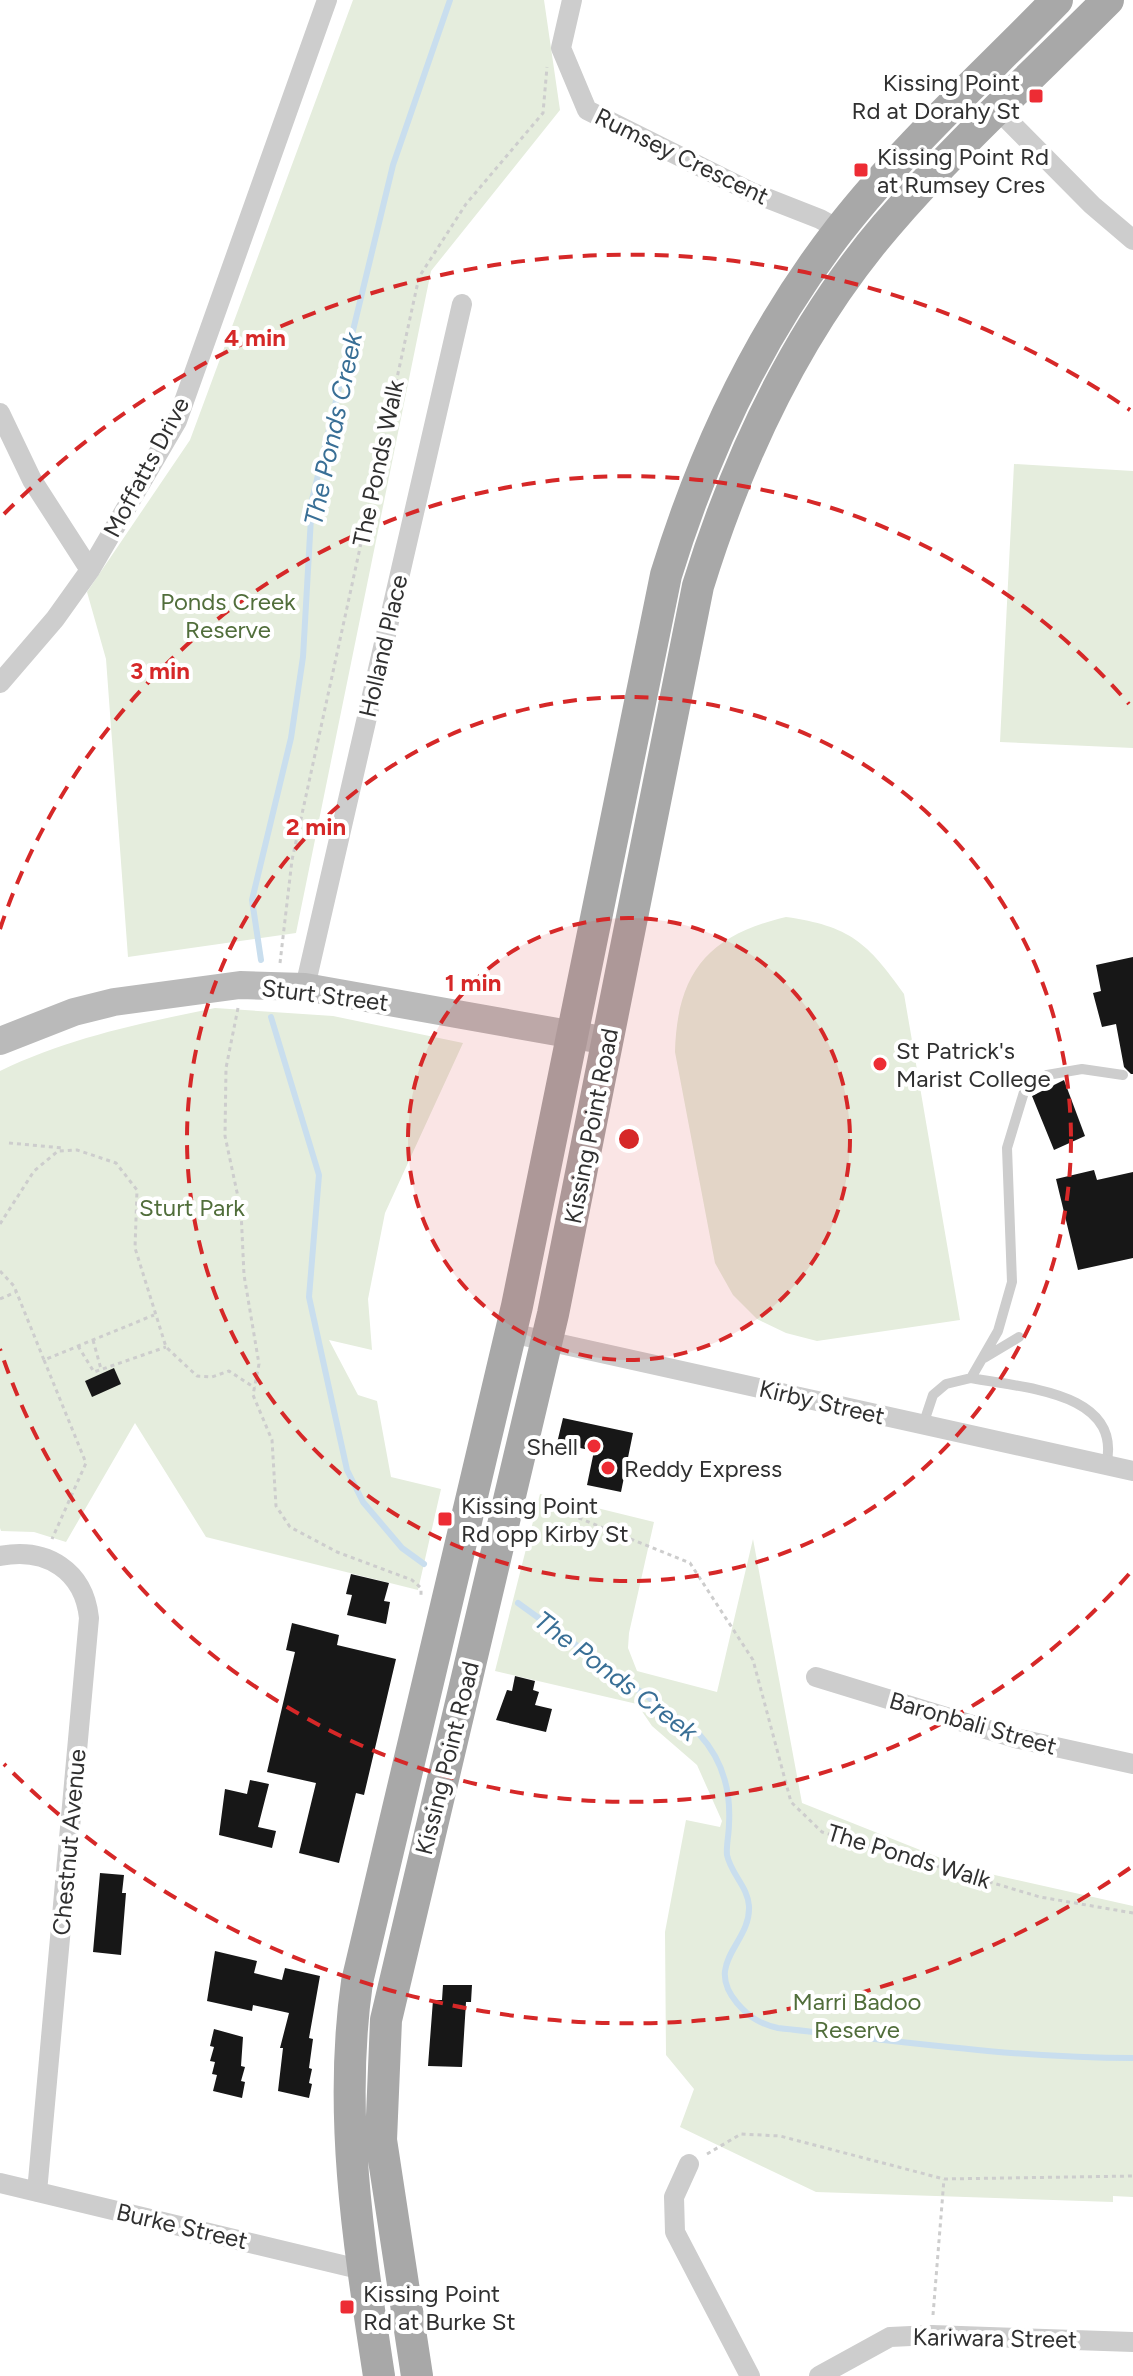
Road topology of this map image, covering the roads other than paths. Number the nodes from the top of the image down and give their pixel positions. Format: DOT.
graph roads {
  1 [pos="327,0"];
  2 [pos="572,0"];
  3 [pos="1057,0"];
  4 [pos="1108,0"];
  5 [pos="998,110"];
  6 [pos="840,230"];
  7 [pos="1133,240"];
  8 [pos="462,304"];
  9 [pos="0,413"];
  10 [pos="90,570"];
  11 [pos="0,683"];
  12 [pos="305,987"];
  13 [pos="570,1034"];
  14 [pos="0,1041"];
  15 [pos="608,1041"];
  16 [pos="1123,1075"];
  17 [pos="511,1333"];
  18 [pos="1019,1337"];
  19 [pos="546,1340"];
  20 [pos="982,1359"];
  21 [pos="971,1378"];
  22 [pos="923,1425"];
  23 [pos="1106,1466"];
  24 [pos="1133,1471"];
  25 [pos="0,1556"];
  26 [pos="816,1677"];
  27 [pos="1133,1763"];
  28 [pos="689,2164"];
  29 [pos="0,2183"];
  30 [pos="37,2192"];
  31 [pos="363,2270"];
  32 [pos="1133,2342"];
  33 [pos="379,2376"];
  34 [pos="417,2376"];
  35 [pos="750,2376"];
  36 [pos="819,2376"];
  1 -- 10 [label="street, Moffatts Drive"];
  2 -- 6 [label="street, Rumsey Crescent"];
  3 -- 6 [label="main road, Kissing Point Road"];
  4 -- 5 [label="main road, Kissing Point Road"];
  5 -- 7 [label="street"];
  5 -- 15 [label="main road, Kissing Point Road"];
  6 -- 13 [label="main road, Kissing Point Road"];
  8 -- 12 [label="street, Holland Place"];
  9 -- 10 [label="street"];
  10 -- 11 [label="street, Moffatts Drive"];
  12 -- 13 [label="street, Sturt Street"];
  12 -- 14 [label="street, Sturt Street"];
  13 -- 15 [label="street, Sturt Street"];
  13 -- 17 [label="main road, Kissing Point Road"];
  15 -- 19 [label="main road, Kissing Point Road"];
  16 -- 20 [label="lane"];
  17 -- 19 [label="street, Kirby Street"];
  17 -- 31 [label="main road, Kissing Point Road"];
  18 -- 20 [label="lane"];
  19 -- 22 [label="street, Kirby Street"];
  19 -- 34 [label="main road, Kissing Point Road"];
  20 -- 21 [label="lane"];
  21 -- 22 [label="lane"];
  21 -- 23 [label="lane"];
  22 -- 23 [label="street, Kirby Street"];
  23 -- 24 [label="street, Kirby Street"];
  25 -- 30 [label="street, Chestnut Avenue"];
  26 -- 27 [label="street, Baronbali Street"];
  28 -- 35 [label="street"];
  29 -- 30 [label="street, Burke Street"];
  30 -- 31 [label="street, Burke Street"];
  31 -- 33 [label="main road, Kissing Point Road"];
  32 -- 36 [label="street, Kariwara Street"];
}
